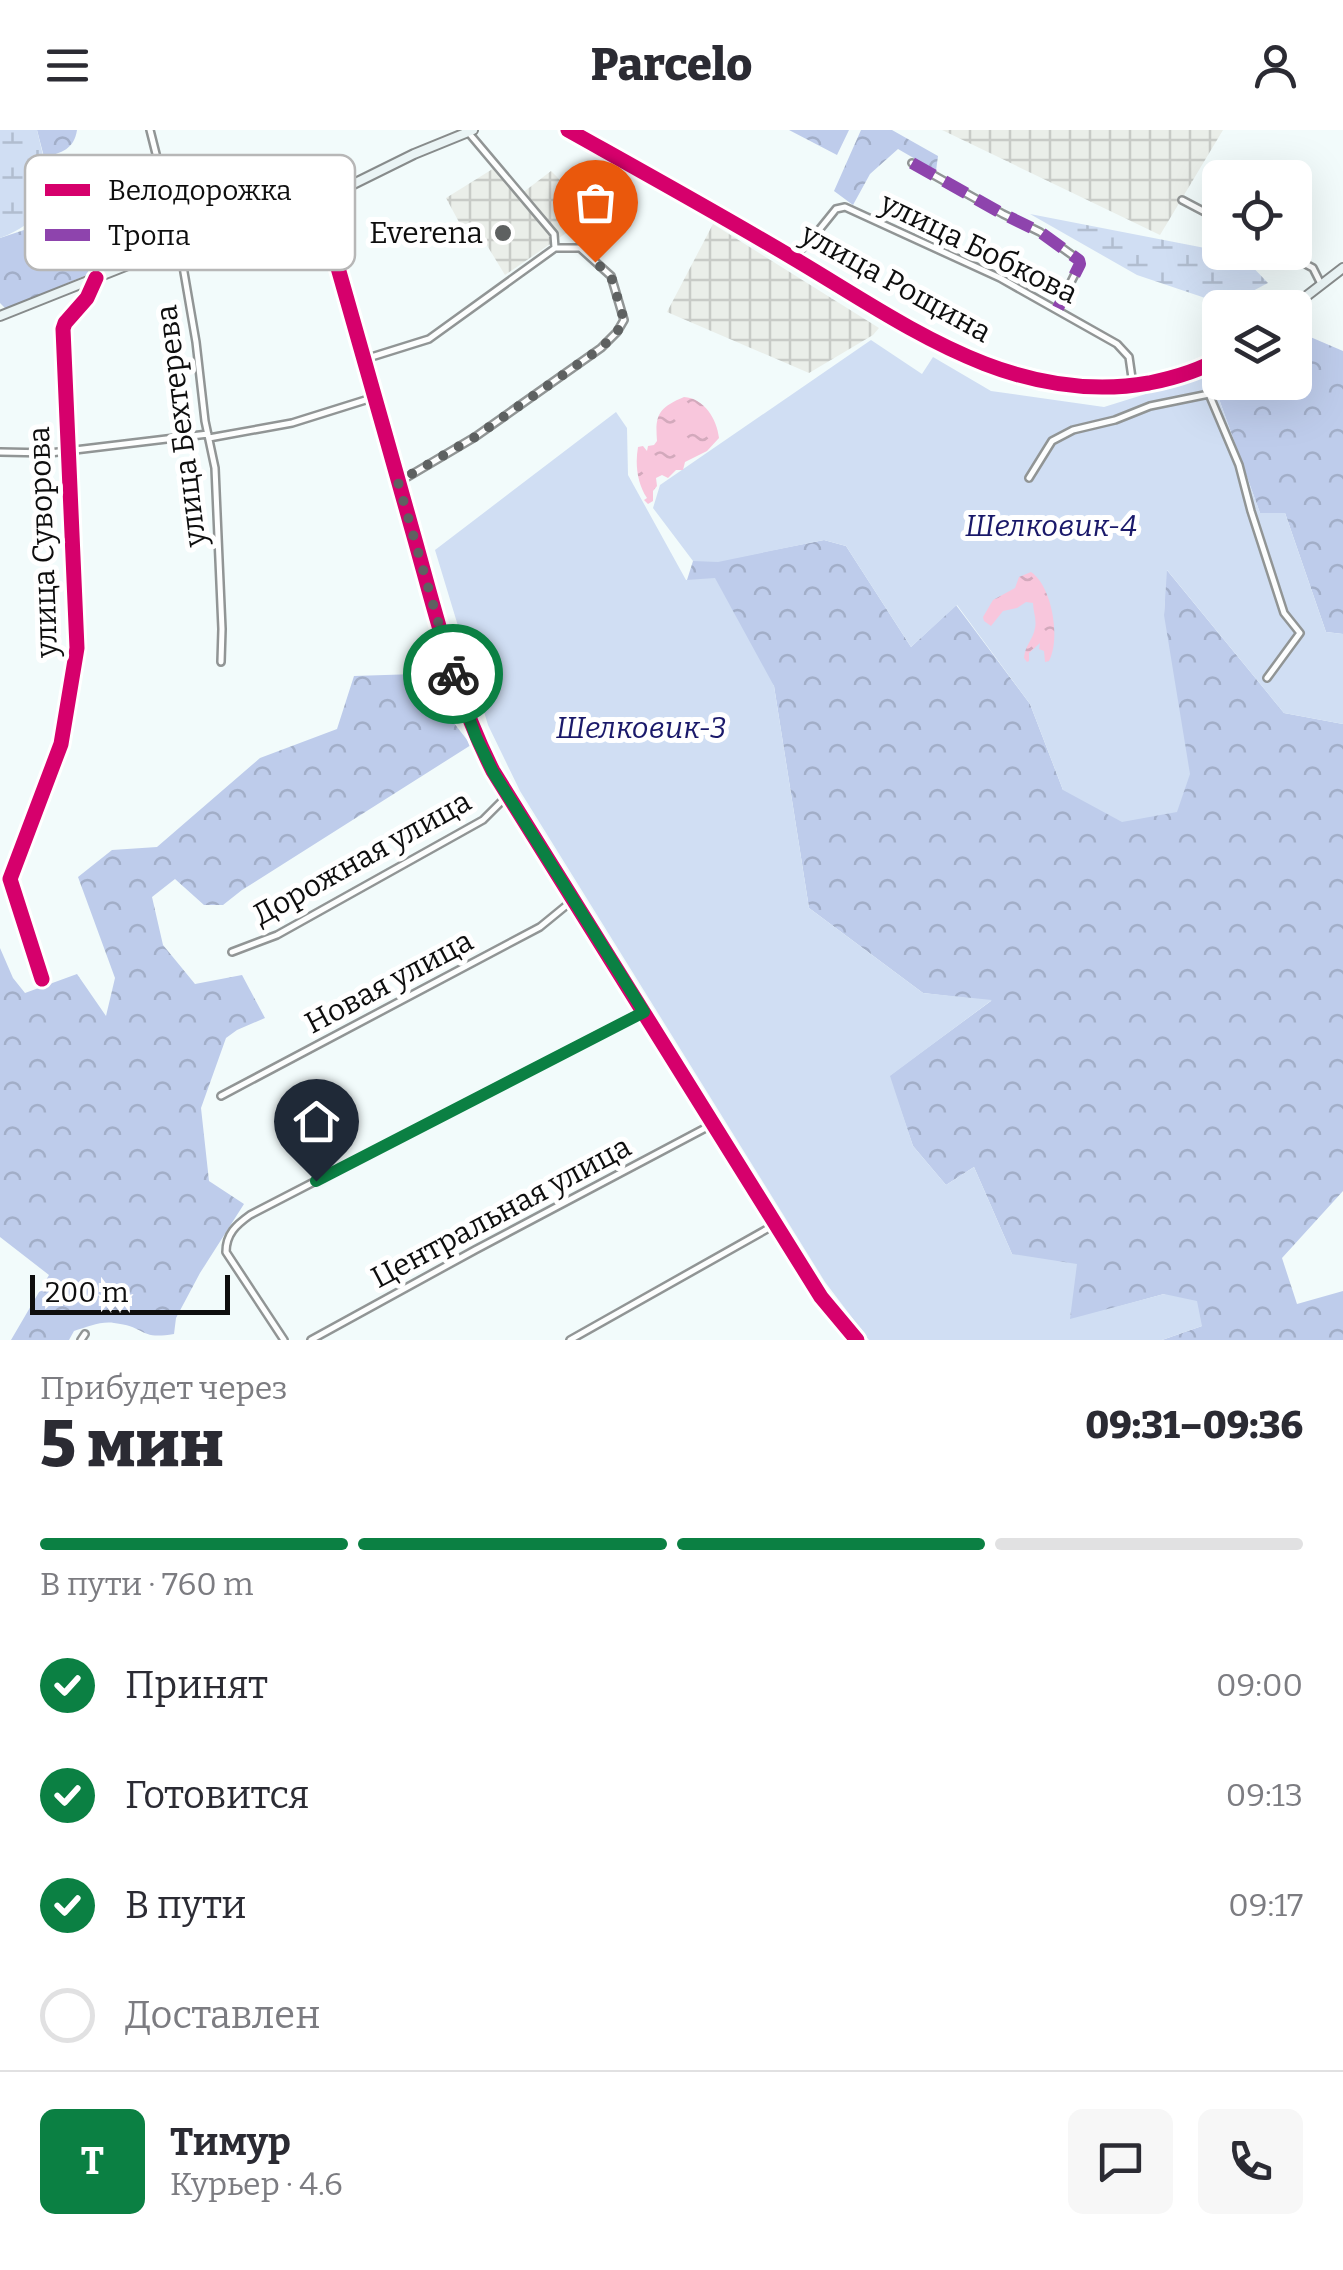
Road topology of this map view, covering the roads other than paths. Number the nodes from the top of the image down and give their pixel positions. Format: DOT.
graph roads {
  1 [pos="150,130"];
  2 [pos="568,130"];
  3 [pos="471,131"];
  4 [pos="156,155"];
  5 [pos="912,163"];
  6 [pos="355,183"];
  7 [pos="1182,200"];
  8 [pos="1202,211"];
  9 [pos="555,248"];
  10 [pos="793,258"];
  11 [pos="1312,267"];
  12 [pos="1343,268"];
  13 [pos="119,270"];
  14 [pos="184,270"];
  15 [pos="339,270"];
  16 [pos="96,278"];
  17 [pos="1321,284"];
  18 [pos="1312,291"];
  19 [pos="1057,310"];
  20 [pos="0,316"];
  21 [pos="366,360"];
  22 [pos="1202,367"];
  23 [pos="1134,385"];
  24 [pos="1202,395"];
  25 [pos="375,398"];
  26 [pos="1212,400"];
  27 [pos="209,436"];
  28 [pos="68,450"];
  29 [pos="0,452"];
  30 [pos="1029,478"];
  31 [pos="398,482"];
  32 [pos="221,662"];
  33 [pos="1267,678"];
  34 [pos="508,795"];
  35 [pos="573,900"];
  36 [pos="232,952"];
  37 [pos="42,979"];
  38 [pos="644,1012"];
  39 [pos="221,1096"];
  40 [pos="713,1124"];
  41 [pos="776,1224"];
  42 [pos="850,1332"];
  43 [pos="284,1340"];
  44 [pos="312,1340"];
  45 [pos="570,1340"];
  46 [pos="840,1340"];
  47 [pos="857,1340"];
  1 -- 4 [label="street, улица Бехтерева"];
  2 -- 10 [label="street, улица Рощина"];
  3 -- 6 [label="street"];
  3 -- 9 [label="street"];
  5 -- 19 [label="street"];
  7 -- 8 [label="street"];
  9 -- 21 [label="street"];
  9 -- 31 [label="street"];
  10 -- 19 [label="street, улица Бобкова"];
  10 -- 23 [label="street, улица Рощина"];
  11 -- 17 [label="street"];
  12 -- 17 [label="street"];
  13 -- 16 [label="street"];
  14 -- 27 [label="street, улица Бехтерева"];
  15 -- 21 [label="street"];
  16 -- 20 [label="street"];
  16 -- 28 [label="street, улица Суворова"];
  17 -- 18 [label="street"];
  19 -- 23 [label="street, улица Бобкова"];
  21 -- 25 [label="street"];
  22 -- 23 [label="street, улица Рощина"];
  24 -- 30 [label="street"];
  25 -- 27 [label="street"];
  25 -- 31 [label="street"];
  26 -- 33 [label="street"];
  27 -- 28 [label="street"];
  27 -- 32 [label="street, улица Бехтерева"];
  28 -- 29 [label="street"];
  28 -- 37 [label="street, улица Суворова"];
  31 -- 34 [label="street"];
  34 -- 35 [label="street"];
  34 -- 36 [label="street, Дорожная улица"];
  35 -- 38 [label="street"];
  35 -- 39 [label="street, Новая улица"];
  38 -- 40 [label="street"];
  38 -- 43 [label="street"];
  40 -- 41 [label="street"];
  40 -- 44 [label="street, Центральная улица"];
  41 -- 42 [label="street"];
  41 -- 45 [label="street"];
  42 -- 46 [label="street"];
  42 -- 47 [label="street"];
}
